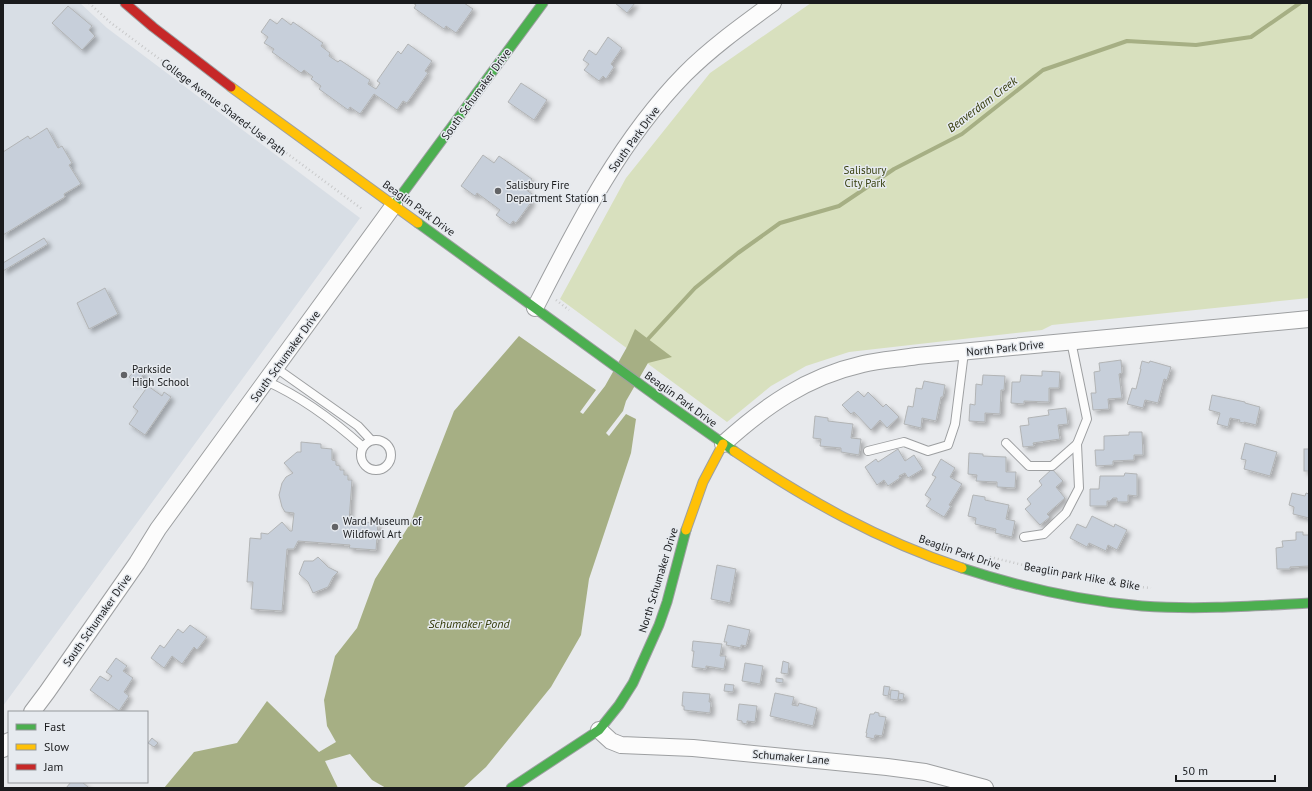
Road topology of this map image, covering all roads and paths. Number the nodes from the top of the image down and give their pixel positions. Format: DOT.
graph roads {
  1 [pos="89,3"];
  2 [pos="125,3"];
  3 [pos="543,3"];
  4 [pos="773,3"];
  5 [pos="394,205"];
  6 [pos="362,209"];
  7 [pos="535,308"];
  8 [pos="1309,319"];
  9 [pos="1071,341"];
  10 [pos="964,352"];
  11 [pos="276,368"];
  12 [pos="266,381"];
  13 [pos="371,440"];
  14 [pos="1006,443"];
  15 [pos="724,444"];
  16 [pos="1077,444"];
  17 [pos="363,447"];
  18 [pos="868,451"];
  19 [pos="1024,537"];
  20 [pos="987,556"];
  21 [pos="1158,588"];
  22 [pos="1309,603"];
  23 [pos="33,711"];
  24 [pos="599,730"];
  25 [pos="511,788"];
  26 [pos="985,788"];
  1 -- 6 [label="path, College Avenue Shared-Use Path"];
  2 -- 5 [label="main road, Beaglin Park Drive"];
  3 -- 5 [label="main road, South Schumaker Drive"];
  4 -- 7 [label="street, South Park Drive"];
  5 -- 7 [label="main road, Beaglin Park Drive"];
  5 -- 11 [label="street, South Schumaker Drive"];
  7 -- 15 [label="main road, Beaglin Park Drive"];
  8 -- 9 [label="street, North Park Drive"];
  9 -- 10 [label="street, North Park Drive"];
  9 -- 16 [label="lane"];
  10 -- 15 [label="street, North Park Drive"];
  10 -- 18 [label="lane"];
  11 -- 12 [label="street, South Schumaker Drive"];
  11 -- 13 [label="lane"];
  12 -- 17 [label="lane"];
  12 -- 23 [label="street, South Schumaker Drive"];
  13 -- 17 [label="lane"];
  13 -- 17 [label="lane"];
  14 -- 16 [label="lane"];
  15 -- 22 [label="main road, Beaglin Park Drive"];
  15 -- 24 [label="main road, North Schumaker Drive"];
  16 -- 19 [label="lane"];
  20 -- 21 [label="path, Beaglin park Hike & Bike"];
  24 -- 25 [label="main road, North Schumaker Drive"];
  24 -- 26 [label="street, Schumaker Lane"];
}
